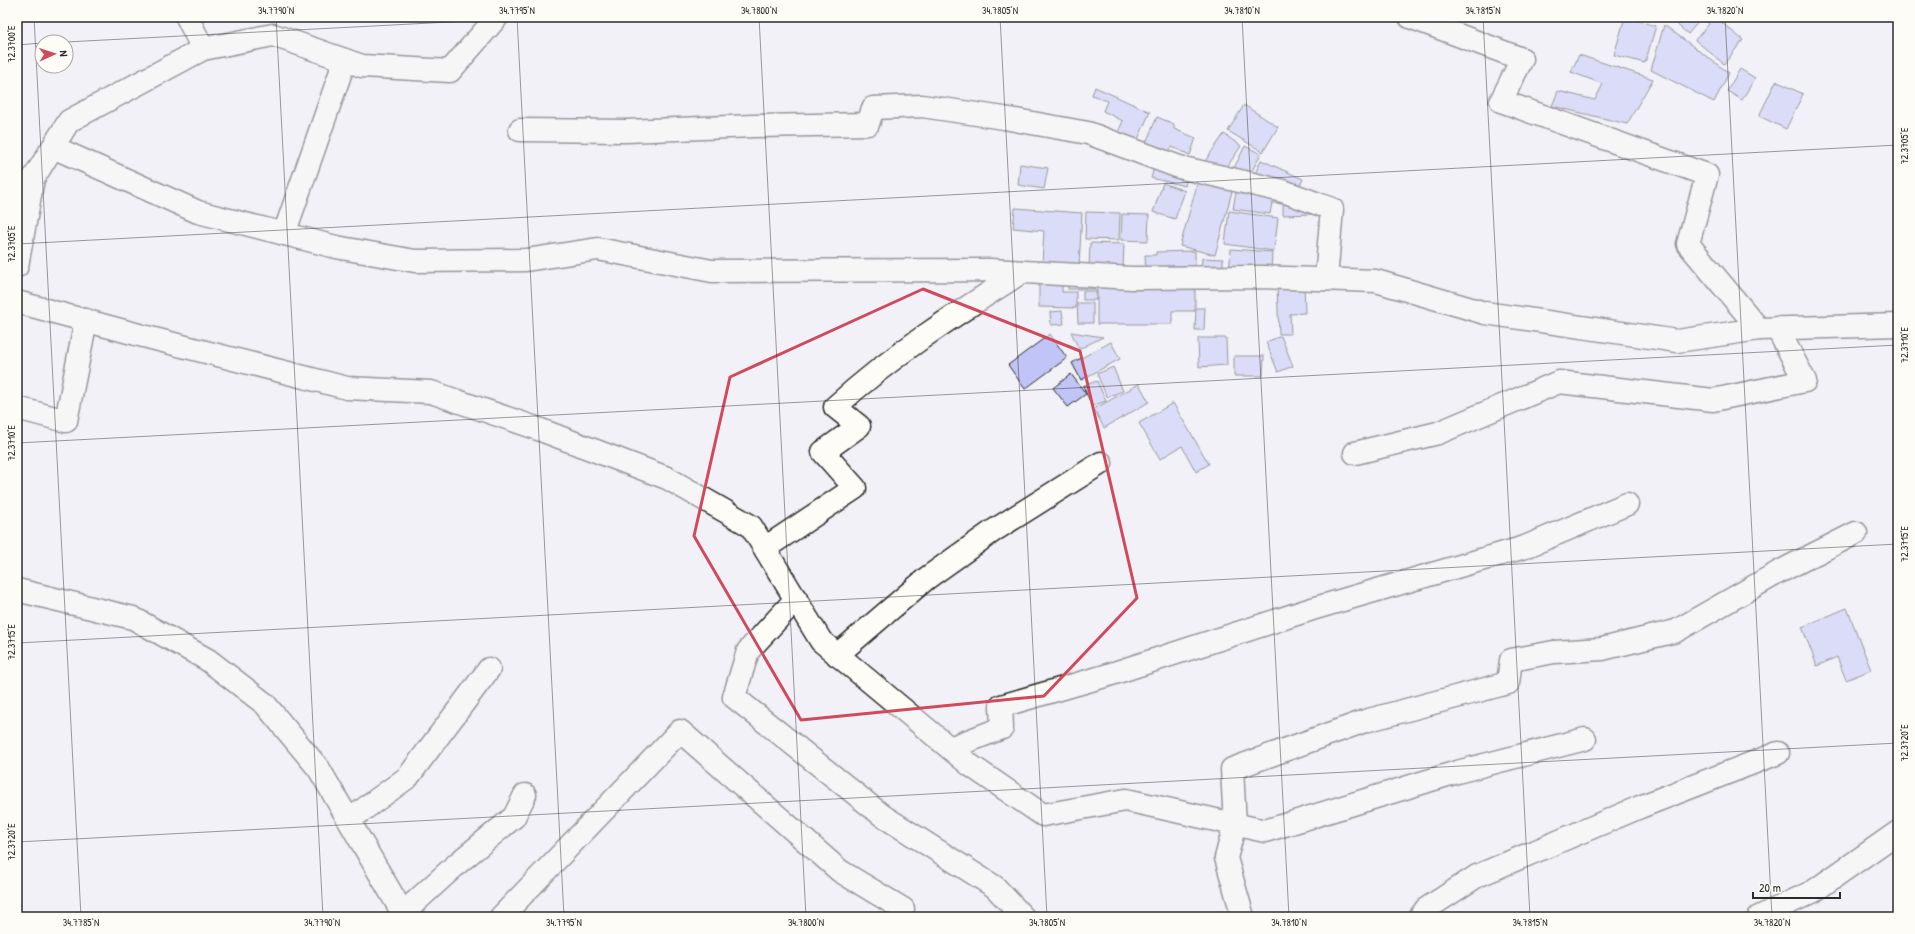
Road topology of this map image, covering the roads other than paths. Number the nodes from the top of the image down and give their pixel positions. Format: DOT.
graph roads {
  1 [pos="187,17"];
  2 [pos="497,17"];
  3 [pos="1410,17"];
  4 [pos="203,49"];
  5 [pos="346,60"];
  6 [pos="520,130"];
  7 [pos="53,147"];
  8 [pos="284,234"];
  9 [pos="17,266"];
  10 [pos="1022,272"];
  11 [pos="1326,279"];
  12 [pos="17,302"];
  13 [pos="86,320"];
  14 [pos="1898,325"];
  15 [pos="1768,329"];
  16 [pos="17,408"];
  17 [pos="1355,453"];
  18 [pos="1101,463"];
  19 [pos="1627,504"];
  20 [pos="1856,533"];
  21 [pos="765,548"];
  22 [pos="17,590"];
  23 [pos="796,599"];
  24 [pos="838,655"];
  25 [pos="489,669"];
  26 [pos="1585,739"];
  27 [pos="950,748"];
  28 [pos="1778,753"];
  29 [pos="525,795"];
  30 [pos="349,820"];
  31 [pos="1235,824"];
  32 [pos="1898,832"];
  33 [pos="903,909"];
  34 [pos="404,916"];
  35 [pos="501,917"];
  36 [pos="1023,917"];
  37 [pos="1243,917"];
  38 [pos="1420,917"];
  39 [pos="1759,917"];
  1 -- 4 [label="street"];
  2 -- 5 [label="street"];
  3 -- 15 [label="street"];
  4 -- 5 [label="street"];
  4 -- 7 [label="street"];
  5 -- 8 [label="street"];
  6 -- 11 [label="street"];
  7 -- 8 [label="street"];
  7 -- 9 [label="street"];
  8 -- 10 [label="street"];
  10 -- 11 [label="street"];
  10 -- 21 [label="street"];
  11 -- 15 [label="street"];
  12 -- 13 [label="street"];
  13 -- 16 [label="street"];
  13 -- 21 [label="street"];
  14 -- 15 [label="street"];
  15 -- 17 [label="street"];
  18 -- 24 [label="street"];
  19 -- 27 [label="street"];
  20 -- 31 [label="street"];
  21 -- 23 [label="street"];
  22 -- 30 [label="street"];
  23 -- 24 [label="street"];
  23 -- 36 [label="street"];
  24 -- 27 [label="street"];
  25 -- 30 [label="street"];
  26 -- 31 [label="street"];
  27 -- 31 [label="street"];
  28 -- 38 [label="street"];
  29 -- 34 [label="street"];
  30 -- 34 [label="street"];
  31 -- 37 [label="street"];
  32 -- 39 [label="street"];
  33 -- 35 [label="street"];
}
